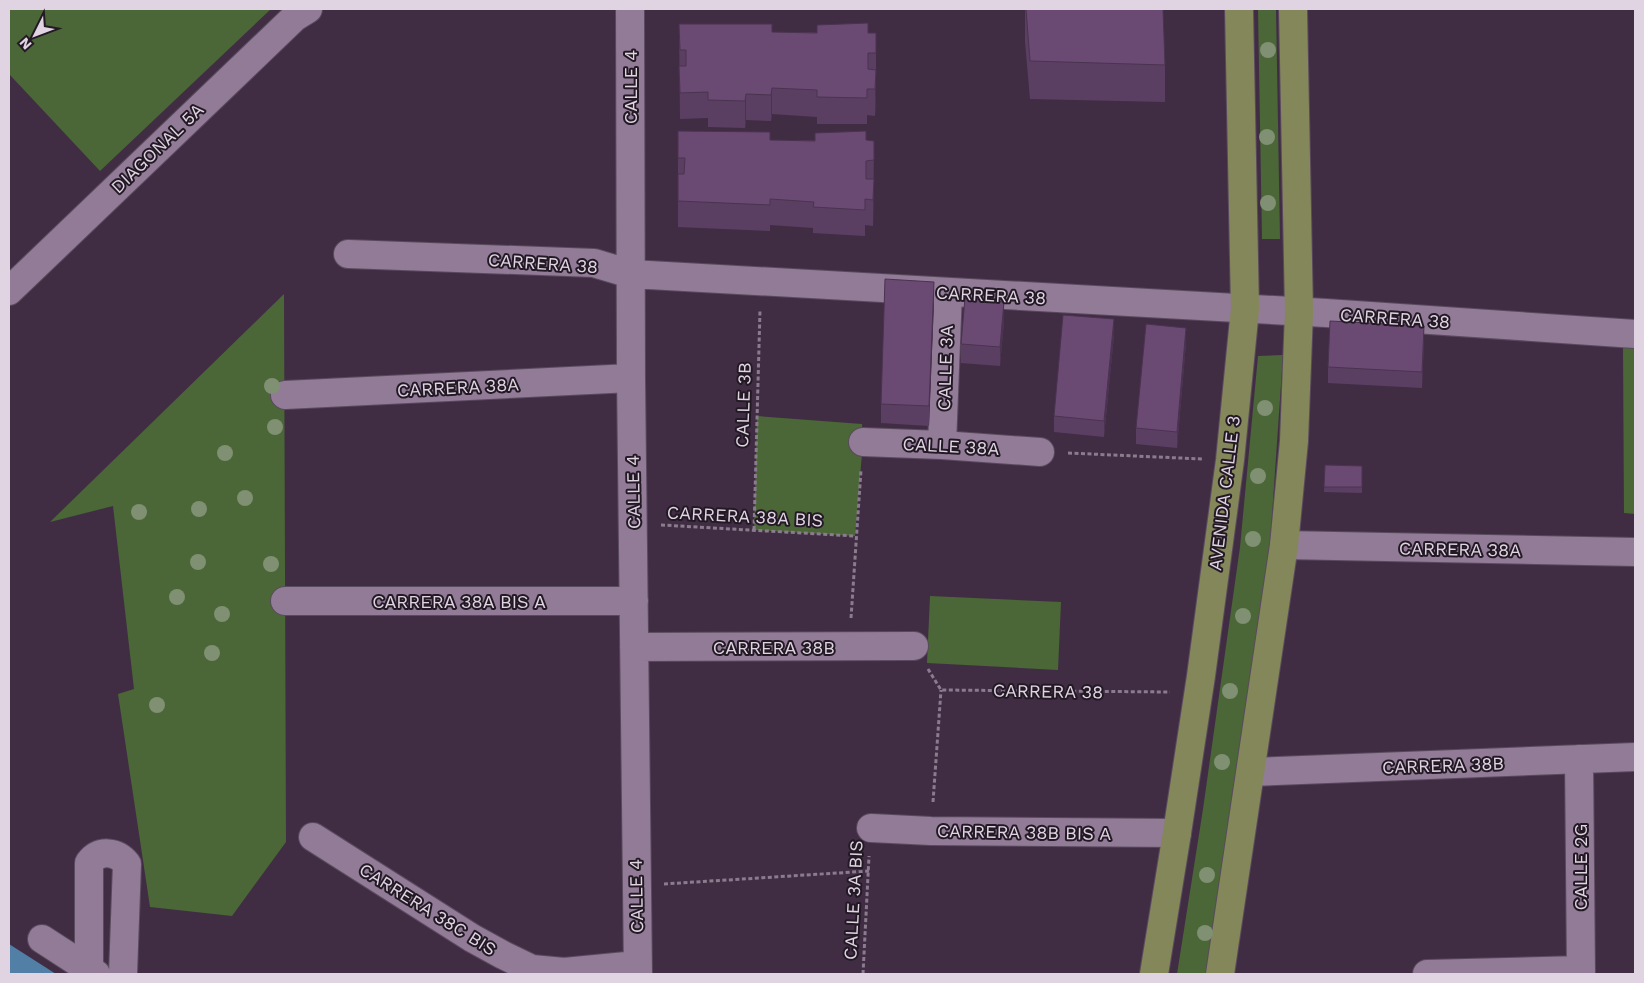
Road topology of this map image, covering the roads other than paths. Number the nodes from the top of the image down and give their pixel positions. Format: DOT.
graph roads {
  1 [pos="308,9"];
  2 [pos="630,9"];
  3 [pos="1239,9"];
  4 [pos="1293,9"];
  5 [pos="348,254"];
  6 [pos="631,274"];
  7 [pos="9,291"];
  8 [pos="948,292"];
  9 [pos="1245,309"];
  10 [pos="1299,312"];
  11 [pos="1635,334"];
  12 [pos="631,378"];
  13 [pos="285,395"];
  14 [pos="863,442"];
  15 [pos="942,445"];
  16 [pos="1040,452"];
  17 [pos="1284,545"];
  18 [pos="1635,552"];
  19 [pos="285,601"];
  20 [pos="634,601"];
  21 [pos="914,646"];
  22 [pos="634,647"];
  23 [pos="1635,757"];
  24 [pos="1579,759"];
  25 [pos="1251,772"];
  26 [pos="871,828"];
  27 [pos="1177,833"];
  28 [pos="313,837"];
  29 [pos="42,939"];
  30 [pos="637,969"];
  31 [pos="92,972"];
  32 [pos="1581,972"];
  33 [pos="123,974"];
  34 [pos="1154,974"];
  35 [pos="1220,974"];
  36 [pos="1427,974"];
  1 -- 7 [label="street, DIAGONAL 5A"];
  2 -- 6 [label="street, CALLE 4"];
  3 -- 9 [label="main road, AVENIDA CALLE 3"];
  4 -- 10 [label="main road"];
  5 -- 6 [label="street, CARRERA 38"];
  6 -- 8 [label="street, CARRERA 38"];
  6 -- 12 [label="street, CALLE 4"];
  8 -- 9 [label="street, CARRERA 38"];
  8 -- 15 [label="street, CALLE 3A"];
  9 -- 10 [label="street, CARRERA 38"];
  9 -- 27 [label="main road, AVENIDA CALLE 3"];
  10 -- 11 [label="street, CARRERA 38"];
  10 -- 17 [label="main road"];
  12 -- 13 [label="street, CARRERA 38A"];
  12 -- 20 [label="street, CALLE 4"];
  14 -- 15 [label="street, CALLE 38A"];
  15 -- 16 [label="street, CALLE 38A"];
  17 -- 18 [label="street, CARRERA 38A"];
  17 -- 25 [label="main road"];
  19 -- 20 [label="street, CARRERA 38A BIS A"];
  20 -- 22 [label="street, CALLE 4"];
  21 -- 22 [label="street, CARRERA 38B"];
  22 -- 30 [label="street, CALLE 4"];
  23 -- 24 [label="street, CARRERA 38B"];
  24 -- 25 [label="street, CARRERA 38B"];
  24 -- 32 [label="street, CALLE 2G"];
  25 -- 35 [label="main road"];
  26 -- 27 [label="street, CARRERA 38B BIS A"];
  27 -- 34 [label="main road, AVENIDA CALLE 3"];
  28 -- 30 [label="street, CARRERA 38C BIS"];
  29 -- 31 [label="street"];
  31 -- 33 [label="street"];
  32 -- 36 [label="street"];
}
